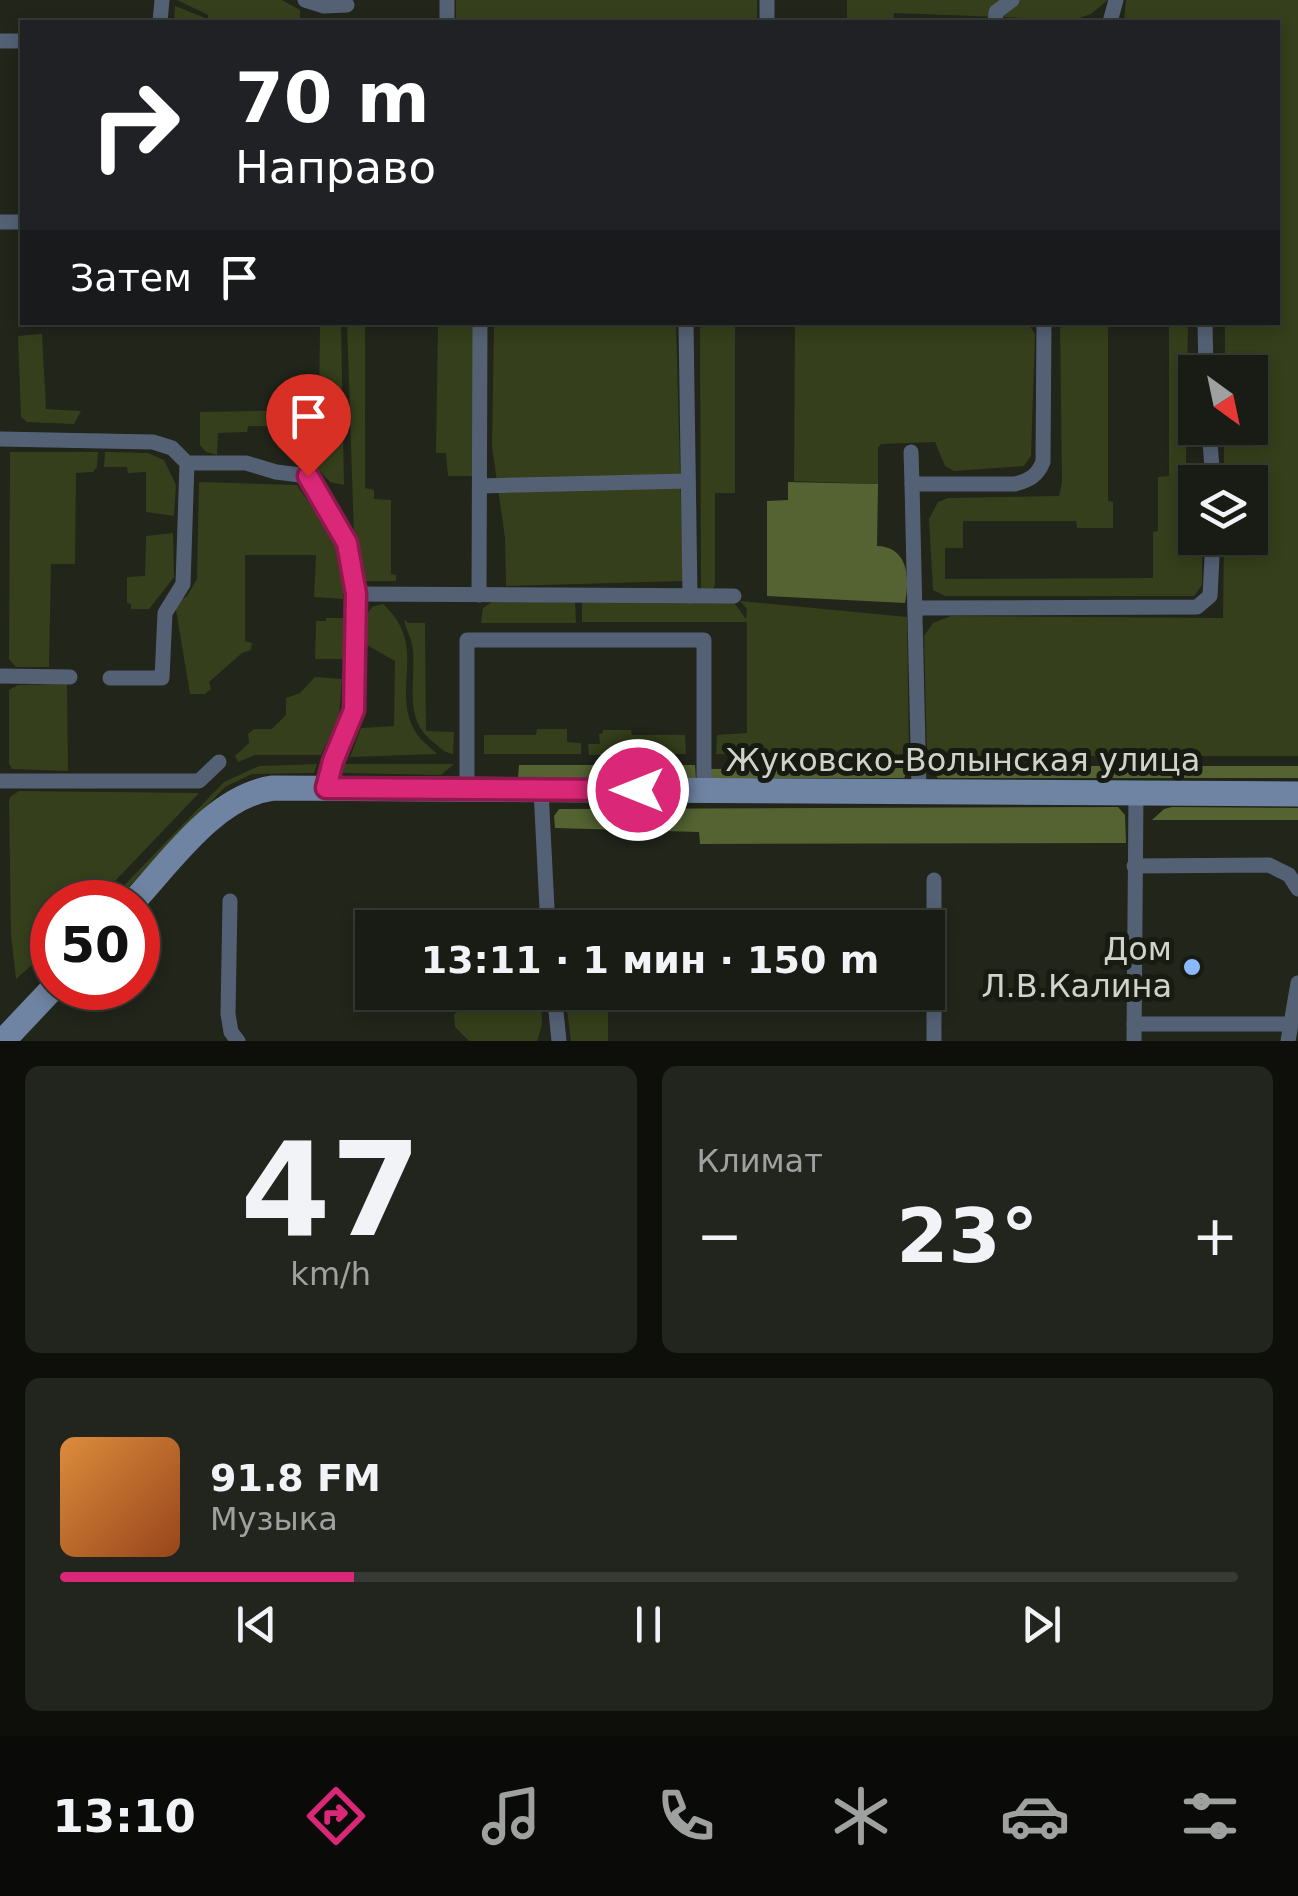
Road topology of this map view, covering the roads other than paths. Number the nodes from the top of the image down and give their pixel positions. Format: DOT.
graph roads {
  1 [pos="305,0"];
  2 [pos="1012,0"];
  3 [pos="346,2"];
  4 [pos="995,20"];
  5 [pos="480,325"];
  6 [pos="686,325"];
  7 [pos="1044,325"];
  8 [pos="1205,325"];
  9 [pos="1206,355"];
  10 [pos="0,439"];
  11 [pos="911,452"];
  12 [pos="187,463"];
  13 [pos="688,481"];
  14 [pos="912,484"];
  15 [pos="480,486"];
  16 [pos="1212,555"];
  17 [pos="356,594"];
  18 [pos="479,594"];
  19 [pos="690,596"];
  20 [pos="734,596"];
  21 [pos="916,608"];
  22 [pos="0,676"];
  23 [pos="70,677"];
  24 [pos="110,678"];
  25 [pos="218,762"];
  26 [pos="0,781"];
  27 [pos="326,788"];
  28 [pos="467,790"];
  29 [pos="541,790"];
  30 [pos="704,791"];
  31 [pos="920,791"];
  32 [pos="1136,793"];
  33 [pos="1298,794"];
  34 [pos="1134,866"];
  35 [pos="153,880"];
  36 [pos="934,880"];
  37 [pos="1298,889"];
  38 [pos="230,901"];
  39 [pos="547,910"];
  40 [pos="933,910"];
  41 [pos="1298,983"];
  42 [pos="32,1010"];
  43 [pos="556,1010"];
  44 [pos="932,1010"];
  45 [pos="1134,1032"];
  46 [pos="1289,1032"];
  47 [pos="3,1041"];
  48 [pos="238,1041"];
  49 [pos="559,1041"];
  50 [pos="934,1041"];
  1 -- 3 [label="lane"];
  2 -- 4 [label="lane"];
  5 -- 15 [label="lane"];
  6 -- 13 [label="lane"];
  7 -- 14 [label="lane"];
  8 -- 9 [label="lane"];
  10 -- 12 [label="lane"];
  11 -- 14 [label="lane"];
  12 -- 17 [label="lane"];
  12 -- 24 [label="lane"];
  13 -- 15 [label="lane"];
  13 -- 19 [label="lane"];
  14 -- 21 [label="lane"];
  15 -- 18 [label="lane"];
  16 -- 21 [label="lane"];
  17 -- 18 [label="lane"];
  17 -- 27 [label="lane"];
  18 -- 19 [label="lane"];
  19 -- 20 [label="lane"];
  21 -- 31 [label="lane"];
  22 -- 23 [label="lane"];
  25 -- 26 [label="lane"];
  27 -- 28 [label="main road, Жуковско-Волынская улица"];
  27 -- 35 [label="main road, Жуковско-Волынская улица"];
  28 -- 29 [label="main road, Жуковско-Волынская улица"];
  28 -- 30 [label="lane"];
  29 -- 30 [label="main road, Жуковско-Волынская улица"];
  29 -- 39 [label="lane"];
  30 -- 31 [label="main road, Жуковско-Волынская улица"];
  31 -- 32 [label="main road, Жуковско-Волынская улица"];
  32 -- 33 [label="main road, Жуковско-Волынская улица"];
  32 -- 34 [label="lane"];
  34 -- 37 [label="lane"];
  34 -- 45 [label="lane"];
  36 -- 40 [label="lane"];
  38 -- 48 [label="lane"];
  41 -- 46 [label="lane"];
  42 -- 47 [label="main road"];
  43 -- 49 [label="lane"];
  44 -- 50 [label="lane"];
  45 -- 46 [label="lane"];
}
